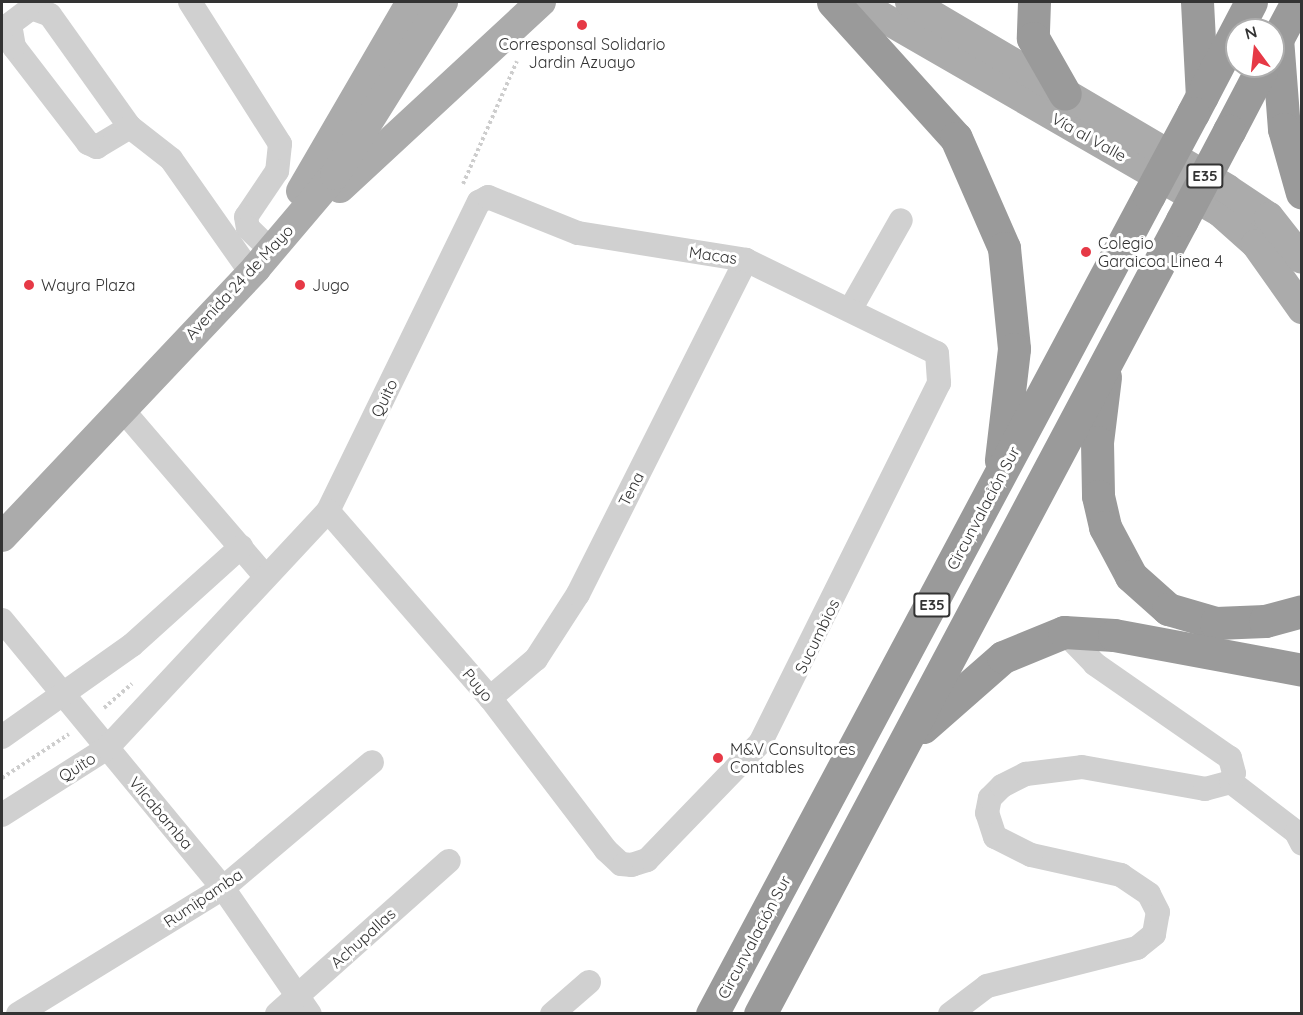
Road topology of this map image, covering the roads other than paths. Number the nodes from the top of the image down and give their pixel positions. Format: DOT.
graph roads {
  1 [pos="190,2"];
  2 [pos="411,2"];
  3 [pos="443,2"];
  4 [pos="541,2"];
  5 [pos="833,2"];
  6 [pos="846,2"];
  7 [pos="910,2"];
  8 [pos="1034,2"];
  9 [pos="1197,2"];
  10 [pos="1251,2"];
  11 [pos="1297,2"];
  12 [pos="6,23"];
  13 [pos="1285,24"];
  14 [pos="1256,78"];
  15 [pos="1276,78"];
  16 [pos="1065,94"];
  17 [pos="1198,104"];
  18 [pos="130,127"];
  19 [pos="1302,194"];
  20 [pos="479,202"];
  21 [pos="901,220"];
  22 [pos="1302,259"];
  23 [pos="746,260"];
  24 [pos="258,263"];
  25 [pos="1302,309"];
  26 [pos="850,310"];
  27 [pos="937,353"];
  28 [pos="1107,357"];
  29 [pos="121,408"];
  30 [pos="999,478"];
  31 [pos="328,511"];
  32 [pos="2,537"];
  33 [pos="242,547"];
  34 [pos="264,575"];
  35 [pos="1302,611"];
  36 [pos="2,620"];
  37 [pos="1064,632"];
  38 [pos="1302,670"];
  39 [pos="63,696"];
  40 [pos="490,698"];
  41 [pos="2,737"];
  42 [pos="107,748"];
  43 [pos="900,749"];
  44 [pos="372,762"];
  45 [pos="1231,782"];
  46 [pos="2,814"];
  47 [pos="1302,844"];
  48 [pos="449,861"];
  49 [pos="621,864"];
  50 [pos="223,888"];
  51 [pos="589,982"];
  52 [pos="303,1006"];
  53 [pos="18,1014"];
  54 [pos="277,1014"];
  55 [pos="552,1014"];
  56 [pos="712,1014"];
  57 [pos="760,1014"];
  58 [pos="950,1014"];
  1 -- 24 [label="street"];
  2 -- 24 [label="main road"];
  3 -- 24 [label="main road, Avenida 24 de Mayo"];
  4 -- 24 [label="main road"];
  5 -- 30 [label="highway"];
  6 -- 25 [label="main road, Vía al Valle"];
  7 -- 16 [label="main road, Vía al Valle"];
  8 -- 16 [label="highway"];
  9 -- 17 [label="highway"];
  10 -- 17 [label="highway, Circunvalación Sur / E35"];
  11 -- 13 [label="highway, E35"];
  12 -- 18 [label="street"];
  12 -- 18 [label="street"];
  14 -- 28 [label="highway, E35, bridge"];
  15 -- 19 [label="highway"];
  16 -- 22 [label="main road, Vía al Valle"];
  17 -- 30 [label="highway, Circunvalación Sur / E35, bridge"];
  18 -- 24 [label="street"];
  20 -- 23 [label="street, Macas"];
  20 -- 31 [label="street, Quito"];
  21 -- 26 [label="street"];
  23 -- 26 [label="street, Macas"];
  23 -- 40 [label="street, Tena"];
  24 -- 29 [label="main road, Avenida 24 de Mayo"];
  26 -- 27 [label="street, Macas"];
  27 -- 49 [label="street, Sucumbios"];
  28 -- 35 [label="highway"];
  28 -- 43 [label="highway, E35"];
  29 -- 32 [label="main road, Avenida 24 de Mayo"];
  29 -- 33 [label="street"];
  30 -- 56 [label="highway, Circunvalación Sur / E35"];
  31 -- 34 [label="street, Quito"];
  31 -- 40 [label="street, Puyo"];
  33 -- 34 [label="street"];
  33 -- 39 [label="street"];
  34 -- 42 [label="street, Quito"];
  36 -- 39 [label="street, Vilcabamba"];
  37 -- 38 [label="highway"];
  37 -- 43 [label="highway"];
  37 -- 45 [label="street"];
  39 -- 41 [label="street"];
  39 -- 42 [label="street, Vilcabamba"];
  40 -- 49 [label="street, Puyo"];
  42 -- 46 [label="street, Quito"];
  42 -- 50 [label="street, Vilcabamba"];
  43 -- 57 [label="highway, E35"];
  44 -- 50 [label="street, Rumipamba"];
  45 -- 47 [label="street"];
  45 -- 58 [label="street"];
  48 -- 52 [label="street, Achupallas"];
  50 -- 52 [label="street, Vilcabamba"];
  50 -- 53 [label="street, Rumipamba"];
  51 -- 55 [label="street"];
  52 -- 54 [label="street, Achupallas"];
}
